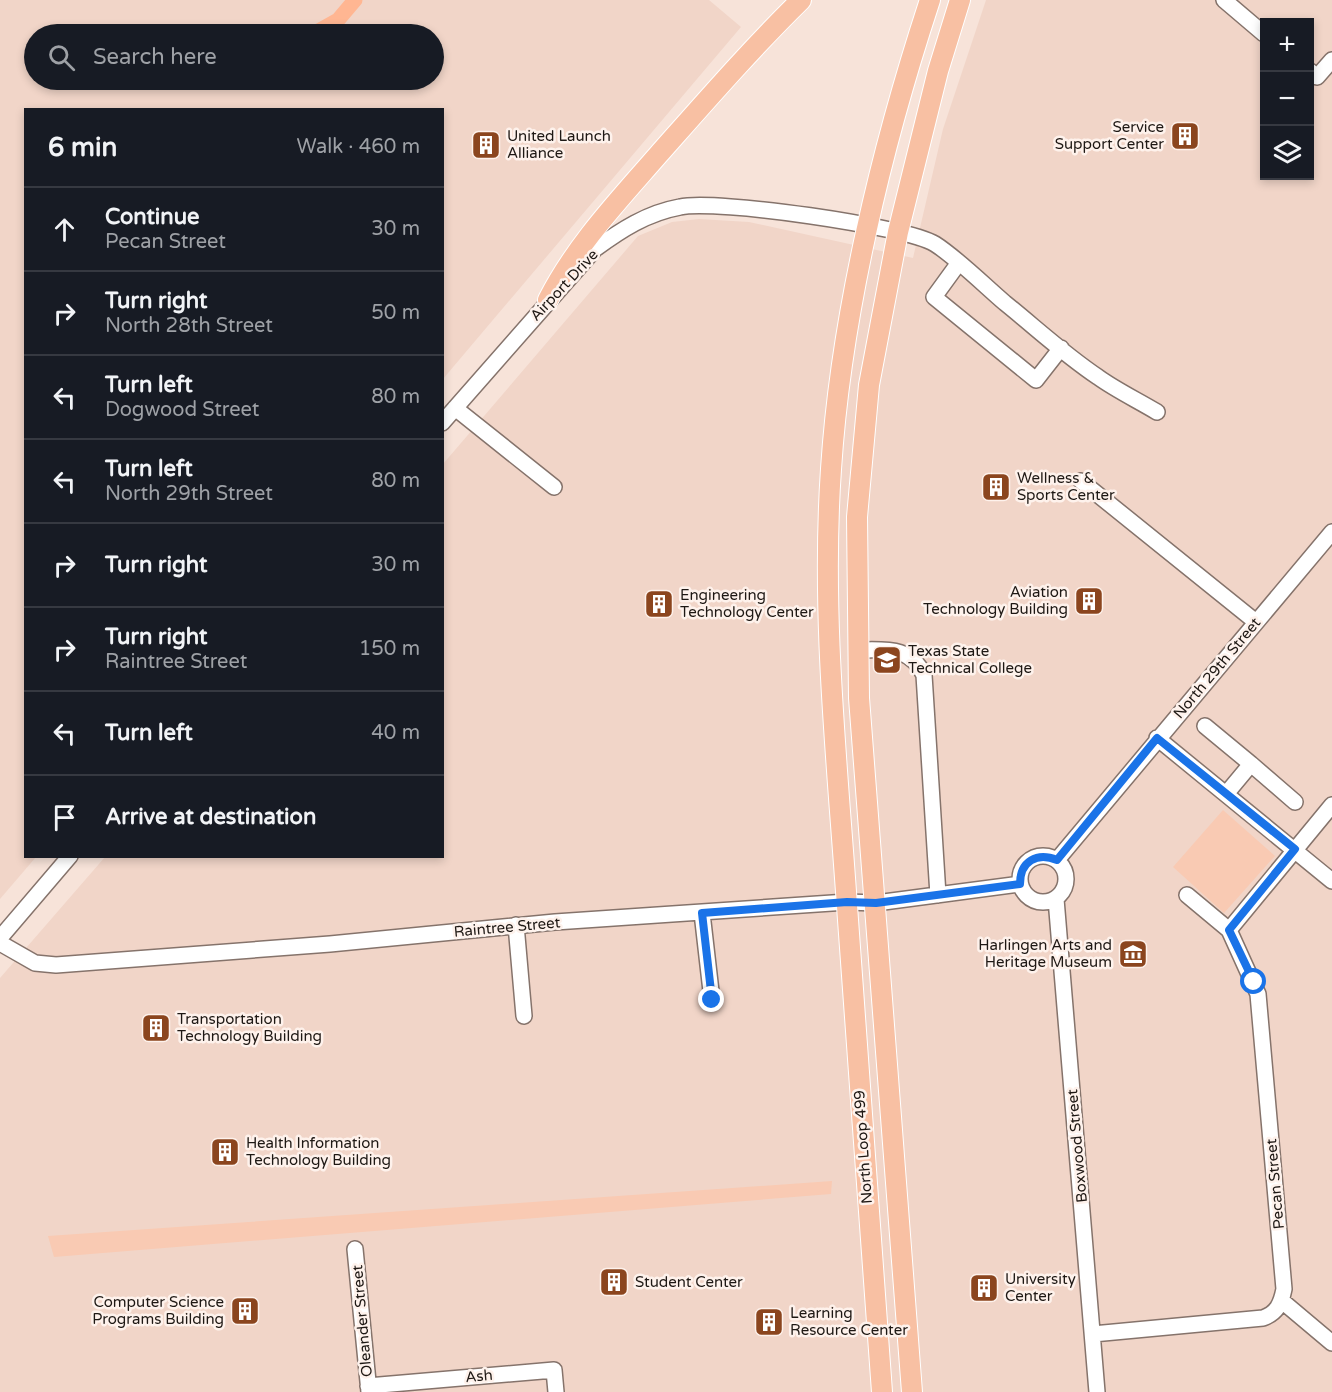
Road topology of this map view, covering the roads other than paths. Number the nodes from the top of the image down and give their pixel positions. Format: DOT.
graph roads {
  1 [pos="801,0"];
  2 [pos="930,0"];
  3 [pos="960,0"];
  4 [pos="1224,0"];
  5 [pos="1260,30"];
  6 [pos="1332,60"];
  7 [pos="1311,72"];
  8 [pos="869,227"];
  9 [pos="898,232"];
  10 [pos="958,264"];
  11 [pos="548,300"];
  12 [pos="1061,348"];
  13 [pos="455,408"];
  14 [pos="1156,412"];
  15 [pos="444,421"];
  16 [pos="1082,481"];
  17 [pos="554,487"];
  18 [pos="1332,532"];
  19 [pos="1256,622"];
  20 [pos="858,650"];
  21 [pos="1205,726"];
  22 [pos="1157,738"];
  23 [pos="1251,764"];
  24 [pos="1226,794"];
  25 [pos="1295,802"];
  26 [pos="1332,806"];
  27 [pos="1295,849"];
  28 [pos="68,858"];
  29 [pos="1057,860"];
  30 [pos="1332,880"];
  31 [pos="1020,884"];
  32 [pos="938,895"];
  33 [pos="1187,895"];
  34 [pos="1056,899"];
  35 [pos="847,902"];
  36 [pos="876,903"];
  37 [pos="702,913"];
  38 [pos="516,925"];
  39 [pos="1229,930"];
  40 [pos="0,941"];
  41 [pos="712,1000"];
  42 [pos="524,1016"];
  43 [pos="355,1249"];
  44 [pos="1281,1301"];
  45 [pos="1093,1334"];
  46 [pos="1332,1343"];
  47 [pos="368,1389"];
  48 [pos="556,1392"];
  49 [pos="882,1392"];
  50 [pos="912,1392"];
  51 [pos="1097,1392"];
  1 -- 11 [label="main road"];
  2 -- 8 [label="main road, North Loop 499"];
  3 -- 9 [label="main road, North Loop 499"];
  4 -- 5 [label="street"];
  6 -- 7 [label="street"];
  8 -- 9 [label="street, Airport Drive"];
  8 -- 11 [label="street, Airport Drive"];
  8 -- 35 [label="main road, North Loop 499"];
  9 -- 10 [label="street, Airport Drive"];
  9 -- 20 [label="main road, North Loop 499"];
  10 -- 12 [label="street, Airport Drive"];
  10 -- 12 [label="street"];
  11 -- 13 [label="street, Airport Drive"];
  12 -- 14 [label="street, Airport Drive"];
  13 -- 15 [label="street, Airport Drive"];
  13 -- 17 [label="street"];
  16 -- 19 [label="street"];
  18 -- 19 [label="street, North 29th Street"];
  19 -- 22 [label="street, North 29th Street"];
  20 -- 32 [label="street"];
  20 -- 36 [label="main road, North Loop 499"];
  21 -- 23 [label="street"];
  22 -- 24 [label="street"];
  22 -- 29 [label="street, North 29th Street"];
  23 -- 24 [label="street"];
  23 -- 25 [label="street"];
  24 -- 27 [label="street"];
  26 -- 27 [label="street"];
  27 -- 30 [label="street"];
  27 -- 39 [label="street"];
  28 -- 40 [label="street"];
  29 -- 31 [label="street"];
  29 -- 34 [label="street"];
  31 -- 32 [label="street, Raintree Street"];
  31 -- 34 [label="street"];
  32 -- 36 [label="street, Raintree Street"];
  33 -- 39 [label="street, Pecan Street"];
  34 -- 45 [label="street, Boxwood Street"];
  35 -- 36 [label="street, Raintree Street"];
  35 -- 37 [label="street, Raintree Street"];
  35 -- 49 [label="main road, North Loop 499"];
  36 -- 50 [label="main road, North Loop 499"];
  37 -- 38 [label="street, Raintree Street"];
  37 -- 41 [label="street"];
  38 -- 40 [label="street, Raintree Street"];
  38 -- 42 [label="street"];
  39 -- 44 [label="street, Pecan Street"];
  43 -- 47 [label="street, Oleander Street"];
  44 -- 45 [label="street"];
  44 -- 46 [label="street"];
  45 -- 51 [label="street, Boxwood Street"];
  47 -- 48 [label="street, Ash"];
}
